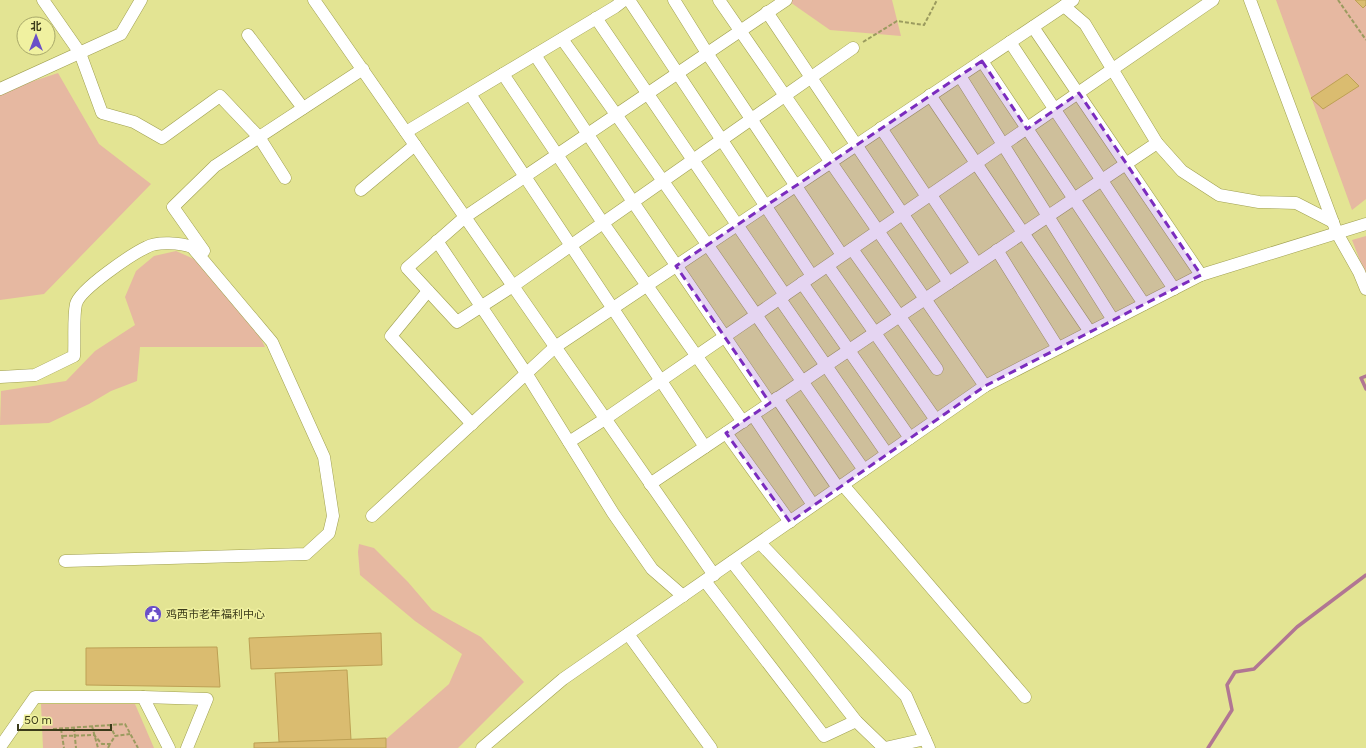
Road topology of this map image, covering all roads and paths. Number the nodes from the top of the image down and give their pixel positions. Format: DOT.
graph roads {
  1 [pos="42,0"];
  2 [pos="140,0"];
  3 [pos="314,0"];
  4 [pos="624,0"];
  5 [pos="629,0"];
  6 [pos="674,0"];
  7 [pos="719,0"];
  8 [pos="786,0"];
  9 [pos="937,0"];
  10 [pos="1214,0"];
  11 [pos="1250,0"];
  12 [pos="1338,0"];
  13 [pos="1068,3"];
  14 [pos="767,12"];
  15 [pos="596,18"];
  16 [pos="1033,27"];
  17 [pos="740,31"];
  18 [pos="248,35"];
  19 [pos="562,39"];
  20 [pos="1366,40"];
  21 [pos="1010,42"];
  22 [pos="853,48"];
  23 [pos="80,53"];
  24 [pos="707,53"];
  25 [pos="535,55"];
  26 [pos="982,61"];
  27 [pos="362,69"];
  28 [pos="1113,69"];
  29 [pos="677,73"];
  30 [pos="503,74"];
  31 [pos="960,76"];
  32 [pos="811,77"];
  33 [pos="0,89"];
  34 [pos="1079,93"];
  35 [pos="470,94"];
  36 [pos="647,94"];
  37 [pos="785,95"];
  38 [pos="930,95"];
  39 [pos="303,108"];
  40 [pos="1054,110"];
  41 [pos="616,114"];
  42 [pos="752,119"];
  43 [pos="881,128"];
  44 [pos="1026,129"];
  45 [pos="406,132"];
  46 [pos="588,134"];
  47 [pos="259,137"];
  48 [pos="721,140"];
  49 [pos="1157,142"];
  50 [pos="415,145"];
  51 [pos="856,145"];
  52 [pos="1003,145"];
  53 [pos="557,154"];
  54 [pos="692,161"];
  55 [pos="831,162"];
  56 [pos="976,163"];
  57 [pos="1126,164"];
  58 [pos="525,176"];
  59 [pos="285,178"];
  60 [pos="663,181"];
  61 [pos="1101,181"];
  62 [pos="796,185"];
  63 [pos="361,190"];
  64 [pos="929,196"];
  65 [pos="1074,199"];
  66 [pos="633,202"];
  67 [pos="765,206"];
  68 [pos="903,214"];
  69 [pos="1048,216"];
  70 [pos="465,217"];
  71 [pos="1333,222"];
  72 [pos="603,223"];
  73 [pos="1366,224"];
  74 [pos="736,226"];
  75 [pos="878,231"];
  76 [pos="1023,233"];
  77 [pos="1337,233"];
  78 [pos="437,241"];
  79 [pos="708,244"];
  80 [pos="571,245"];
  81 [pos="997,250"];
  82 [pos="847,252"];
  83 [pos="212,262"];
  84 [pos="977,264"];
  85 [pos="676,266"];
  86 [pos="828,266"];
  87 [pos="1202,275"];
  88 [pos="807,280"];
  89 [pos="949,283"];
  90 [pos="647,285"];
  91 [pos="513,286"];
  92 [pos="1174,289"];
  93 [pos="1366,289"];
  94 [pos="428,291"];
  95 [pos="782,297"];
  96 [pos="925,299"];
  97 [pos="1144,304"];
  98 [pos="481,306"];
  99 [pos="613,308"];
  100 [pos="755,315"];
  101 [pos="899,317"];
  102 [pos="1113,320"];
  103 [pos="1090,332"];
  104 [pos="875,333"];
  105 [pos="724,337"];
  106 [pos="555,347"];
  107 [pos="1058,348"];
  108 [pos="849,350"];
  109 [pos="696,356"];
  110 [pos="825,366"];
  111 [pos="937,369"];
  112 [pos="526,373"];
  113 [pos="0,377"];
  114 [pos="661,380"];
  115 [pos="802,382"];
  116 [pos="985,386"];
  117 [pos="774,401"];
  118 [pos="748,418"];
  119 [pos="605,419"];
  120 [pos="936,420"];
  121 [pos="472,424"];
  122 [pos="726,433"];
  123 [pos="910,438"];
  124 [pos="569,442"];
  125 [pos="705,447"];
  126 [pos="887,454"];
  127 [pos="864,470"];
  128 [pos="650,484"];
  129 [pos="841,486"];
  130 [pos="813,505"];
  131 [pos="372,516"];
  132 [pos="790,522"];
  133 [pos="760,543"];
  134 [pos="65,561"];
  135 [pos="732,562"];
  136 [pos="710,578"];
  137 [pos="683,596"];
  138 [pos="628,634"];
  139 [pos="143,697"];
  140 [pos="1025,697"];
  141 [pos="856,721"];
  142 [pos="110,725"];
  143 [pos="92,726"];
  144 [pos="74,728"];
  145 [pos="53,729"];
  146 [pos="61,729"];
  147 [pos="130,734"];
  148 [pos="94,735"];
  149 [pos="62,736"];
  150 [pos="75,736"];
  151 [pos="115,736"];
  152 [pos="927,743"];
  153 [pos="110,744"];
  154 [pos="0,747"];
  155 [pos="64,748"];
  156 [pos="76,748"];
  157 [pos="98,748"];
  158 [pos="108,748"];
  159 [pos="138,748"];
  160 [pos="170,748"];
  161 [pos="187,748"];
  162 [pos="482,748"];
  163 [pos="711,748"];
  164 [pos="885,748"];
  1 -- 23 [label="street"];
  2 -- 23 [label="street"];
  3 -- 27 [label="street"];
  4 -- 15 [label="street"];
  5 -- 29 [label="street"];
  6 -- 24 [label="street"];
  7 -- 17 [label="street"];
  8 -- 14 [label="street"];
  9 -- 22 [label="path"];
  10 -- 28 [label="street"];
  11 -- 71 [label="street"];
  12 -- 20 [label="path"];
  13 -- 16 [label="street"];
  13 -- 28 [label="street"];
  14 -- 17 [label="street"];
  14 -- 32 [label="street"];
  15 -- 19 [label="street"];
  15 -- 36 [label="street"];
  16 -- 21 [label="street"];
  16 -- 34 [label="street"];
  17 -- 24 [label="street"];
  17 -- 37 [label="street"];
  18 -- 39 [label="street"];
  19 -- 25 [label="street"];
  19 -- 41 [label="street"];
  21 -- 26 [label="street"];
  21 -- 40 [label="street"];
  22 -- 32 [label="street"];
  23 -- 33 [label="street"];
  23 -- 47 [label="street"];
  24 -- 29 [label="street"];
  24 -- 42 [label="street"];
  25 -- 30 [label="street"];
  25 -- 46 [label="street"];
  26 -- 31 [label="street"];
  26 -- 44 [label="street"];
  27 -- 39 [label="street"];
  27 -- 45 [label="street"];
  28 -- 34 [label="street"];
  28 -- 49 [label="street"];
  29 -- 36 [label="street"];
  29 -- 48 [label="street"];
  30 -- 35 [label="street"];
  30 -- 53 [label="street"];
  31 -- 38 [label="street"];
  31 -- 52 [label="street"];
  32 -- 37 [label="street"];
  32 -- 51 [label="street"];
  34 -- 40 [label="street"];
  34 -- 57 [label="street"];
  35 -- 45 [label="street"];
  35 -- 58 [label="street"];
  36 -- 41 [label="street"];
  36 -- 54 [label="street"];
  37 -- 42 [label="street"];
  37 -- 55 [label="street"];
  38 -- 43 [label="street"];
  38 -- 56 [label="street"];
  39 -- 47 [label="street"];
  40 -- 44 [label="street"];
  40 -- 61 [label="street"];
  41 -- 46 [label="street"];
  41 -- 60 [label="street"];
  42 -- 48 [label="street"];
  42 -- 62 [label="street"];
  43 -- 51 [label="street"];
  43 -- 64 [label="street"];
  44 -- 52 [label="street"];
  44 -- 65 [label="street"];
  45 -- 50 [label="street"];
  46 -- 53 [label="street"];
  46 -- 66 [label="street"];
  47 -- 59 [label="street"];
  47 -- 83 [label="street"];
  48 -- 54 [label="street"];
  48 -- 67 [label="street"];
  49 -- 57 [label="street"];
  49 -- 71 [label="street"];
  50 -- 63 [label="street"];
  50 -- 70 [label="street"];
  51 -- 55 [label="street"];
  51 -- 68 [label="street"];
  52 -- 56 [label="street"];
  52 -- 69 [label="street"];
  53 -- 58 [label="street"];
  53 -- 72 [label="street"];
  54 -- 60 [label="street"];
  54 -- 74 [label="street"];
  55 -- 62 [label="street"];
  55 -- 75 [label="street"];
  56 -- 64 [label="street"];
  56 -- 76 [label="street"];
  57 -- 61 [label="street"];
  57 -- 87 [label="street"];
  58 -- 70 [label="street"];
  58 -- 80 [label="street"];
  60 -- 66 [label="street"];
  60 -- 79 [label="street"];
  61 -- 65 [label="street"];
  61 -- 92 [label="street"];
  62 -- 67 [label="street"];
  62 -- 82 [label="street"];
  64 -- 68 [label="street"];
  64 -- 84 [label="street"];
  65 -- 69 [label="street"];
  65 -- 97 [label="street"];
  66 -- 72 [label="street"];
  66 -- 85 [label="street"];
  67 -- 74 [label="street"];
  67 -- 88 [label="street"];
  68 -- 75 [label="street"];
  68 -- 89 [label="street"];
  69 -- 76 [label="street"];
  69 -- 102 [label="street"];
  70 -- 78 [label="street"];
  70 -- 91 [label="street"];
  71 -- 77 [label="street"];
  72 -- 80 [label="street"];
  72 -- 90 [label="street"];
  73 -- 77 [label="street"];
  74 -- 79 [label="street"];
  74 -- 95 [label="street"];
  75 -- 82 [label="street"];
  75 -- 96 [label="street"];
  76 -- 81 [label="street"];
  76 -- 103 [label="street"];
  77 -- 87 [label="street"];
  77 -- 93 [label="street"];
  78 -- 94 [label="street"];
  78 -- 98 [label="street"];
  79 -- 85 [label="street"];
  79 -- 100 [label="street"];
  80 -- 91 [label="street"];
  80 -- 99 [label="street"];
  81 -- 84 [label="street"];
  81 -- 107 [label="street"];
  82 -- 86 [label="street"];
  82 -- 101 [label="street"];
  84 -- 89 [label="street"];
  85 -- 90 [label="street"];
  85 -- 105 [label="street"];
  86 -- 88 [label="street"];
  86 -- 104 [label="street"];
  87 -- 92 [label="street"];
  88 -- 95 [label="street"];
  88 -- 108 [label="street"];
  89 -- 96 [label="street"];
  90 -- 99 [label="street"];
  90 -- 109 [label="street"];
  91 -- 98 [label="street"];
  91 -- 106 [label="street"];
  92 -- 97 [label="street"];
  94 -- 98 [label="street"];
  94 -- 121 [label="street"];
  95 -- 100 [label="street"];
  95 -- 110 [label="street"];
  96 -- 101 [label="street"];
  96 -- 116 [label="street"];
  97 -- 102 [label="street"];
  98 -- 112 [label="street"];
  99 -- 106 [label="street"];
  99 -- 114 [label="street"];
  100 -- 105 [label="street"];
  100 -- 115 [label="street"];
  101 -- 104 [label="street"];
  101 -- 111 [label="street"];
  102 -- 103 [label="street"];
  103 -- 107 [label="street"];
  104 -- 108 [label="street"];
  104 -- 120 [label="street"];
  105 -- 109 [label="street"];
  105 -- 117 [label="street"];
  106 -- 112 [label="street"];
  106 -- 119 [label="street"];
  107 -- 116 [label="street"];
  108 -- 110 [label="street"];
  108 -- 123 [label="street"];
  109 -- 114 [label="street"];
  109 -- 118 [label="street"];
  110 -- 115 [label="street"];
  110 -- 126 [label="street"];
  112 -- 121 [label="street"];
  112 -- 124 [label="street"];
  113 -- 134 [label="street"];
  114 -- 119 [label="street"];
  114 -- 125 [label="street"];
  115 -- 117 [label="street"];
  115 -- 127 [label="street"];
  116 -- 120 [label="street"];
  117 -- 118 [label="street"];
  117 -- 129 [label="street"];
  118 -- 122 [label="street"];
  118 -- 130 [label="street"];
  119 -- 124 [label="street"];
  119 -- 128 [label="street"];
  120 -- 123 [label="street"];
  121 -- 131 [label="street"];
  122 -- 125 [label="street"];
  122 -- 132 [label="street"];
  123 -- 126 [label="street"];
  124 -- 137 [label="street"];
  125 -- 128 [label="street"];
  126 -- 127 [label="street"];
  127 -- 129 [label="street"];
  128 -- 136 [label="street"];
  129 -- 130 [label="street"];
  129 -- 140 [label="street"];
  130 -- 132 [label="street"];
  132 -- 133 [label="street"];
  133 -- 135 [label="street"];
  133 -- 152 [label="street"];
  135 -- 136 [label="street"];
  135 -- 141 [label="street"];
  136 -- 137 [label="street"];
  136 -- 141 [label="street"];
  137 -- 138 [label="street"];
  138 -- 162 [label="street"];
  138 -- 163 [label="street"];
  139 -- 154 [label="street"];
  139 -- 160 [label="street"];
  139 -- 161 [label="street"];
  141 -- 164 [label="street"];
  142 -- 143 [label="path"];
  142 -- 147 [label="path"];
  142 -- 151 [label="path"];
  143 -- 144 [label="path"];
  143 -- 148 [label="path"];
  144 -- 146 [label="path"];
  144 -- 150 [label="path"];
  145 -- 146 [label="path"];
  146 -- 149 [label="path"];
  147 -- 151 [label="path"];
  147 -- 159 [label="path"];
  148 -- 150 [label="path"];
  148 -- 153 [label="path"];
  148 -- 157 [label="path"];
  149 -- 150 [label="path"];
  149 -- 155 [label="path"];
  150 -- 156 [label="path"];
  151 -- 153 [label="path"];
  152 -- 164 [label="street"];
  153 -- 158 [label="path"];
}
